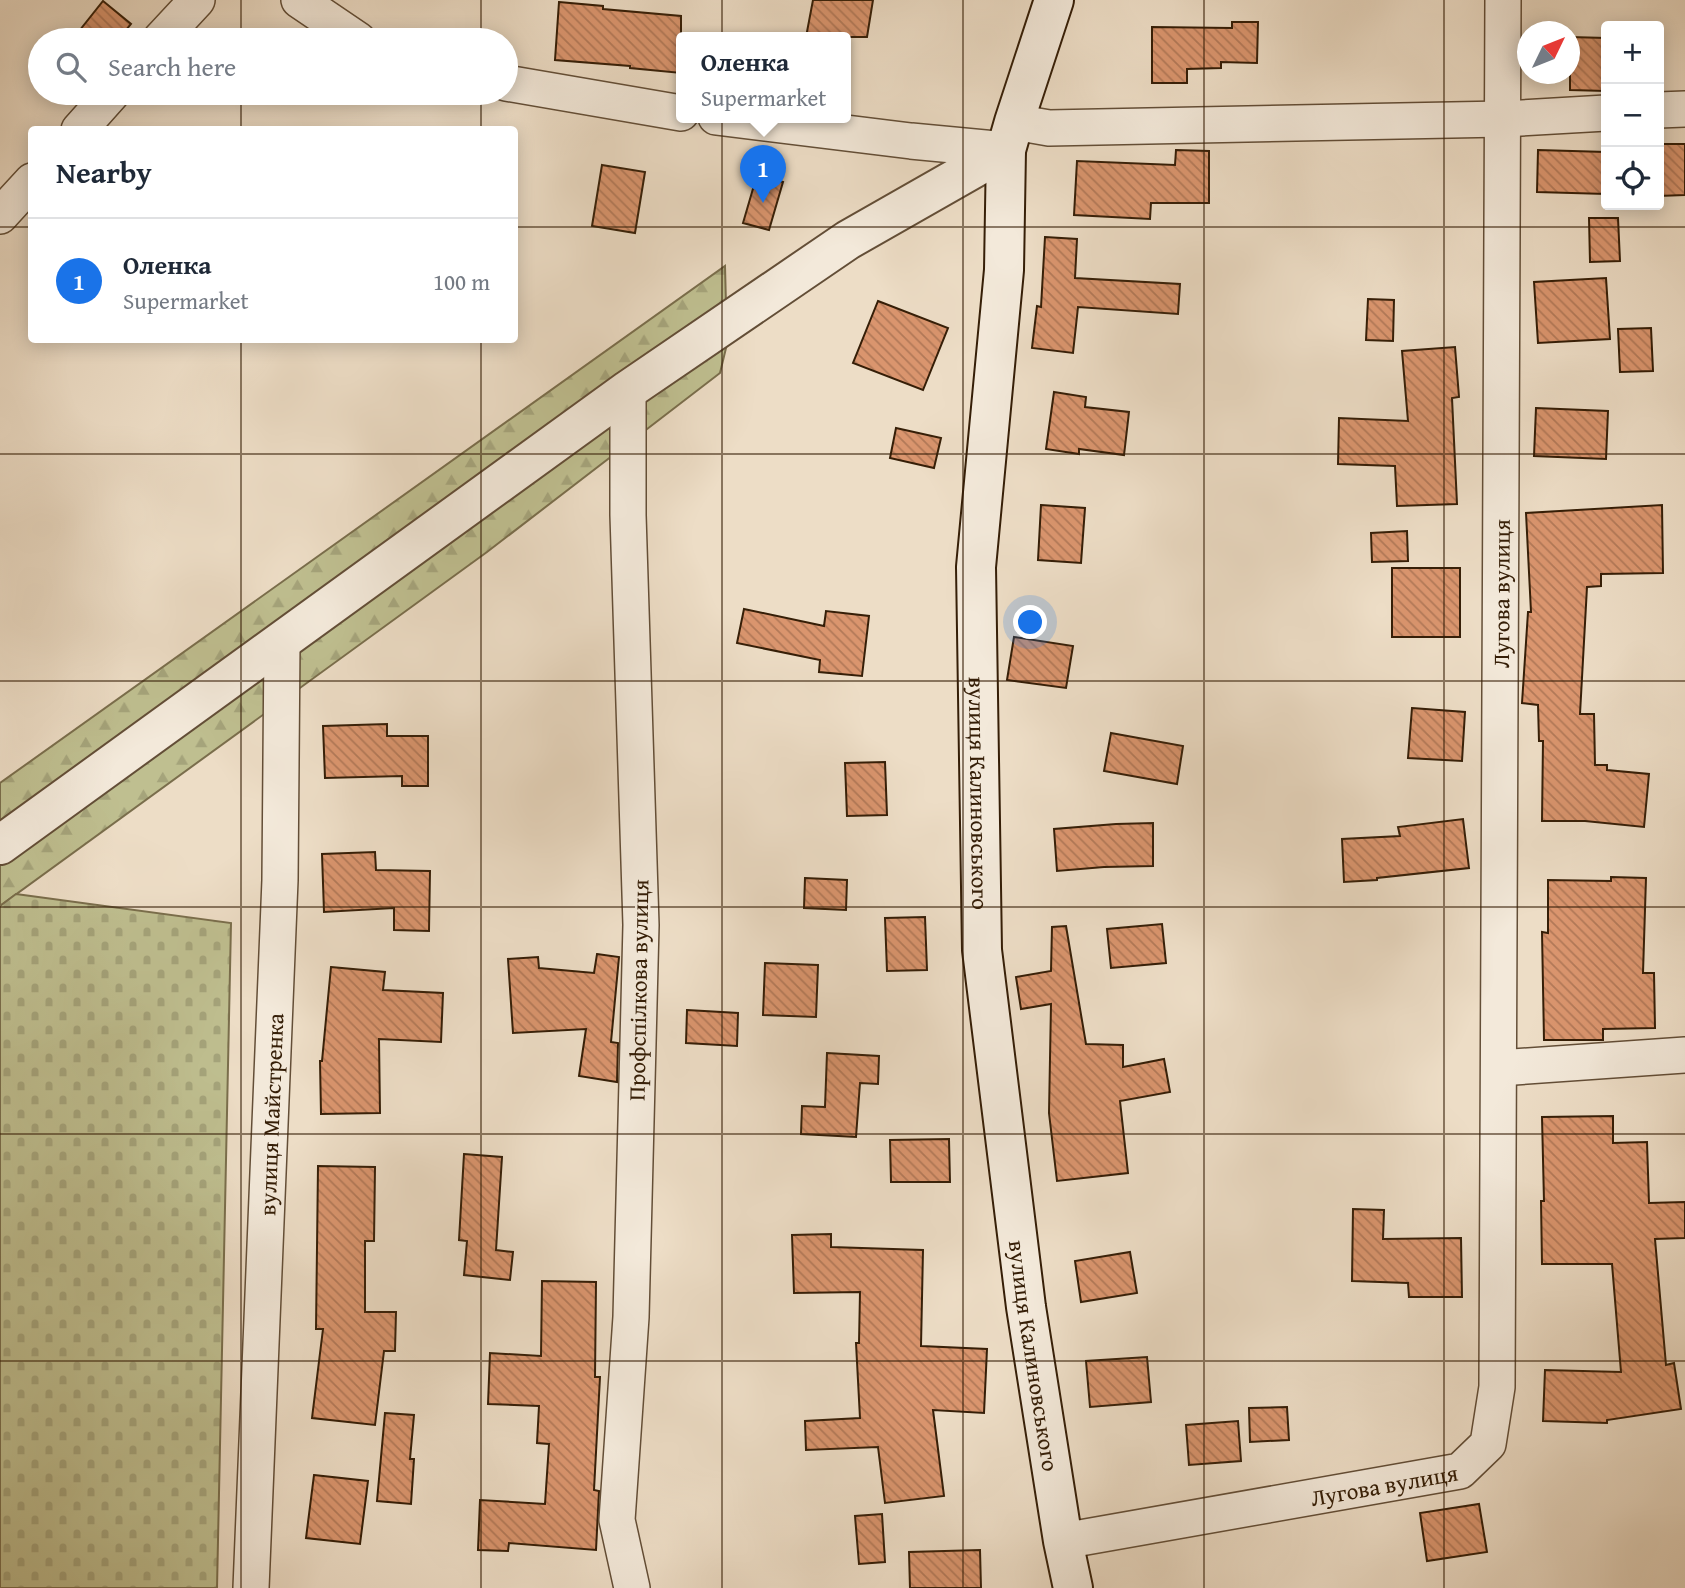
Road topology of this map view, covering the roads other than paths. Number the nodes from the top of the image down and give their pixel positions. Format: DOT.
graph roads {
  1 [pos="197,0"];
  2 [pos="299,0"];
  3 [pos="1054,0"];
  4 [pos="1503,0"];
  5 [pos="171,28"];
  6 [pos="340,28"];
  7 [pos="518,85"];
  8 [pos="101,105"];
  9 [pos="1685,109"];
  10 [pos="1664,110"];
  11 [pos="676,112"];
  12 [pos="1601,113"];
  13 [pos="1503,119"];
  14 [pos="763,123"];
  15 [pos="83,126"];
  16 [pos="1010,136"];
  17 [pos="28,185"];
  18 [pos="0,216"];
  19 [pos="628,390"];
  20 [pos="282,642"];
  21 [pos="0,845"];
  22 [pos="1685,1055"];
  23 [pos="1499,1068"];
  24 [pos="1063,1541"];
  25 [pos="251,1588"];
  26 [pos="632,1588"];
  27 [pos="1073,1588"];
  1 -- 5 [label="street"];
  2 -- 6 [label="street"];
  3 -- 16 [label="main road, вулиця Калиновського"];
  4 -- 13 [label="street, Лугова вулиця"];
  7 -- 11 [label="street"];
  8 -- 15 [label="street"];
  9 -- 10 [label="street"];
  12 -- 13 [label="street"];
  13 -- 16 [label="street"];
  13 -- 23 [label="street, Лугова вулиця"];
  14 -- 16 [label="street"];
  16 -- 19 [label="main road"];
  16 -- 24 [label="main road, вулиця Калиновського"];
  17 -- 18 [label="street"];
  19 -- 20 [label="main road"];
  19 -- 26 [label="street, Профспілкова вулиця"];
  20 -- 21 [label="main road"];
  20 -- 25 [label="street, вулиця Майстренка"];
  22 -- 23 [label="street"];
  23 -- 24 [label="street, Лугова вулиця"];
  24 -- 27 [label="main road, вулиця Калиновського"];
}
